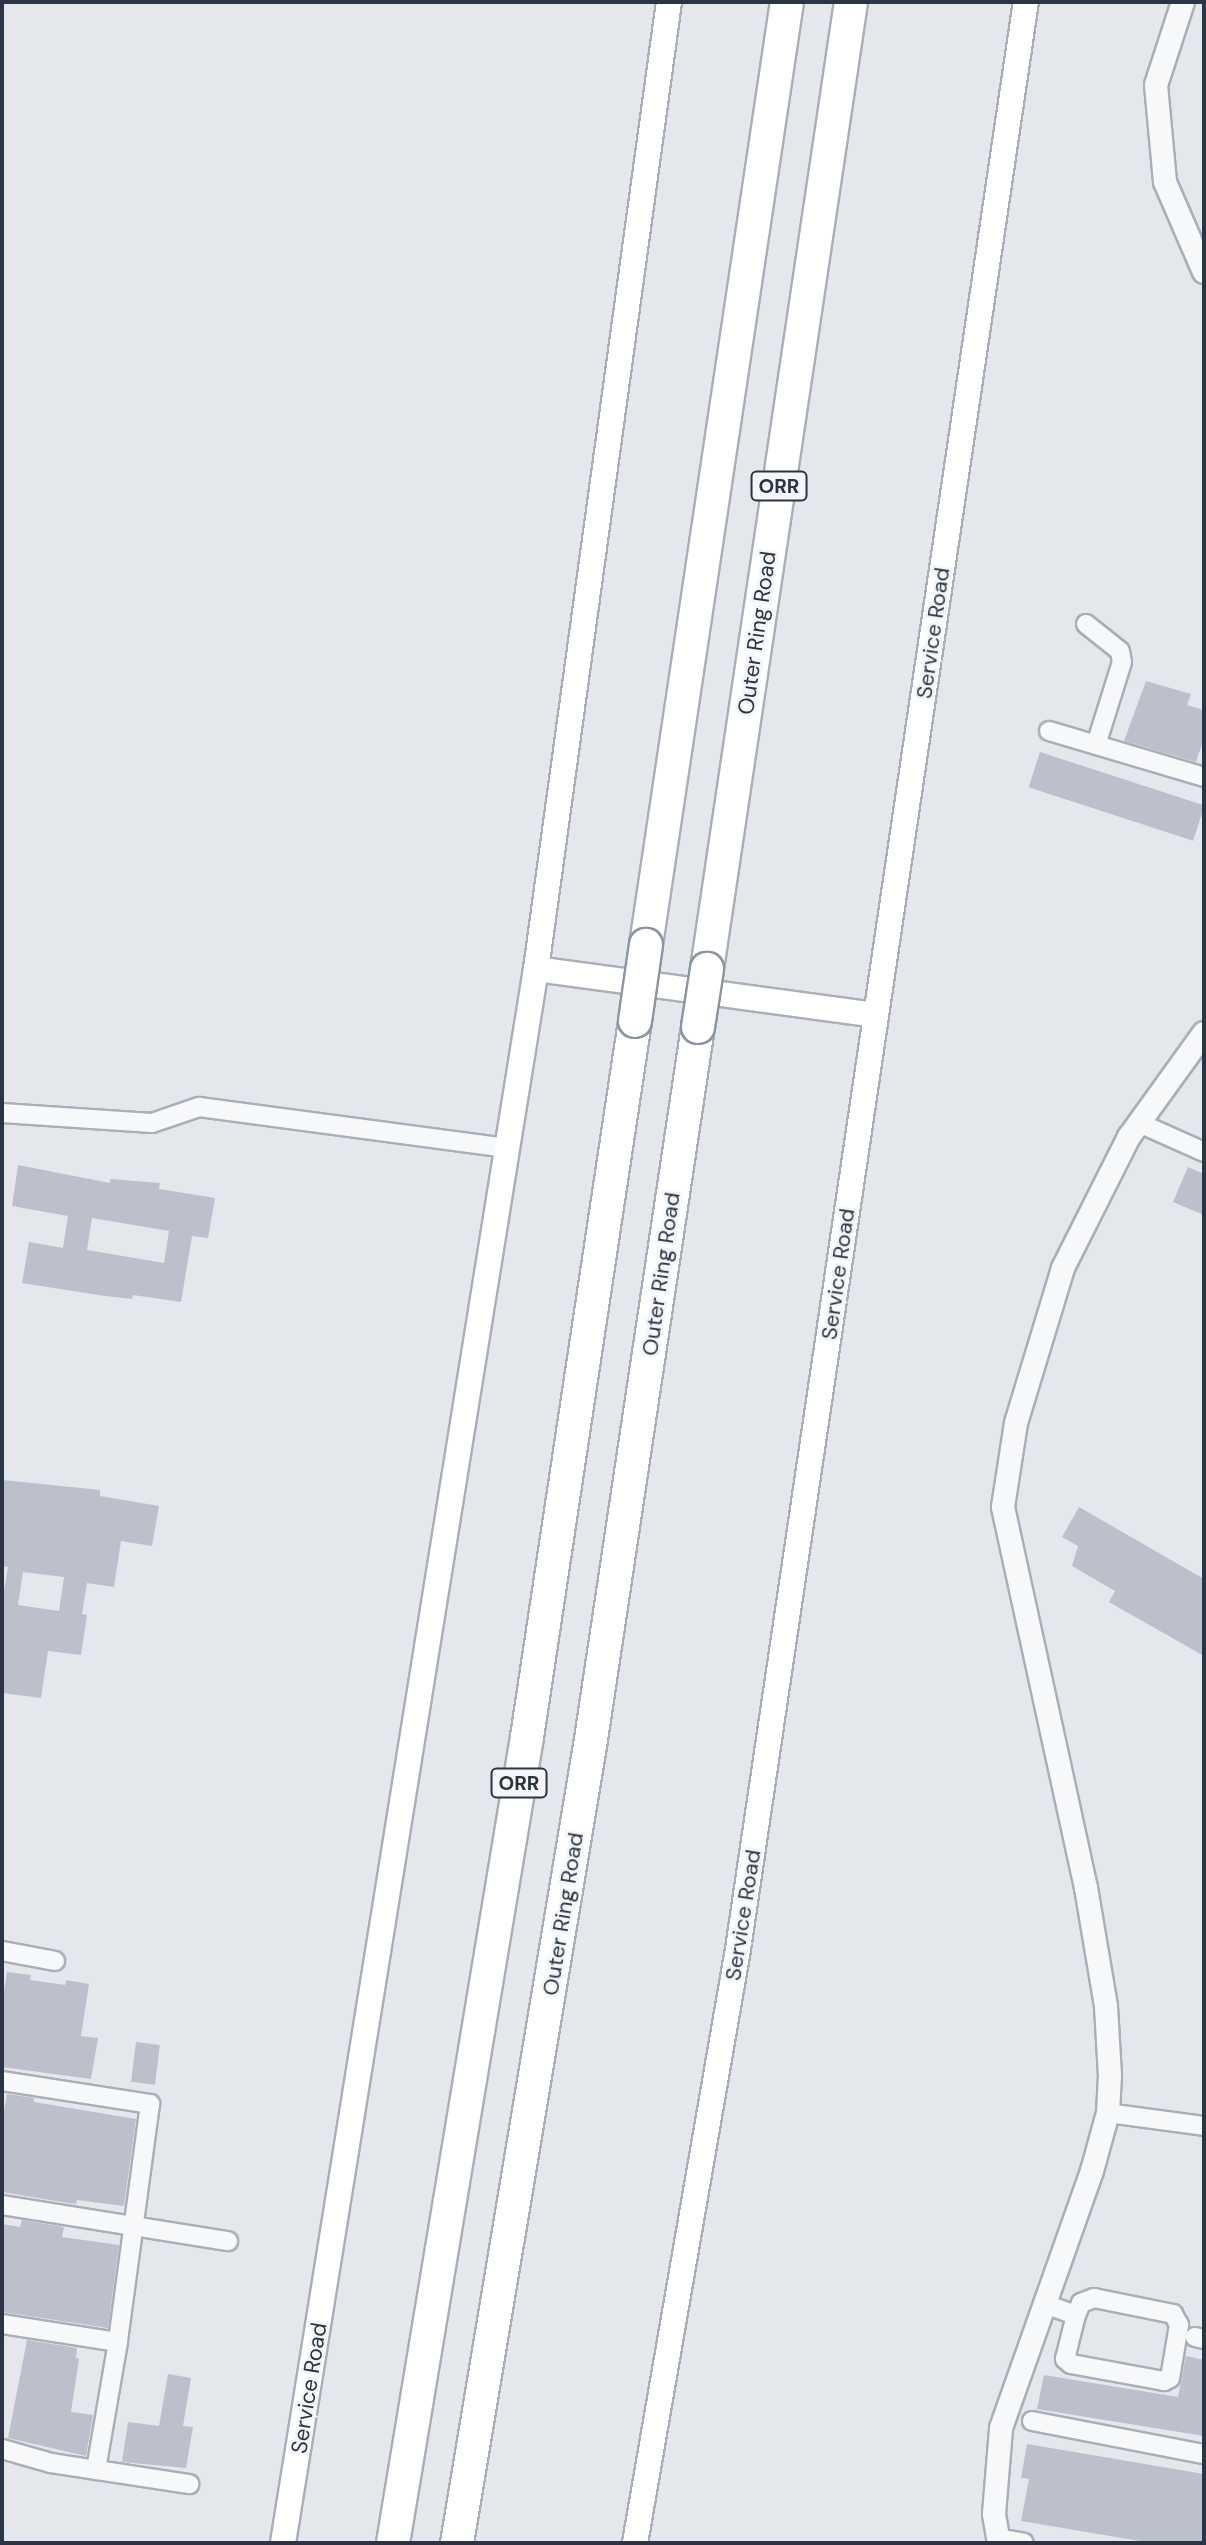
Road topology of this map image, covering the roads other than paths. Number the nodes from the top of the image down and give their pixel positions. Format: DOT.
graph roads {
  1 [pos="669,2"];
  2 [pos="787,2"];
  3 [pos="851,2"];
  4 [pos="1026,2"];
  5 [pos="1183,2"];
  6 [pos="1204,272"];
  7 [pos="1086,624"];
  8 [pos="1049,731"];
  9 [pos="1096,745"];
  10 [pos="1204,777"];
  11 [pos="536,969"];
  12 [pos="876,1015"];
  13 [pos="1204,1033"];
  14 [pos="2,1113"];
  15 [pos="1139,1123"];
  16 [pos="507,1148"];
  17 [pos="1204,1152"];
  18 [pos="2,1951"];
  19 [pos="55,1961"];
  20 [pos="2,2081"];
  21 [pos="1108,2113"];
  22 [pos="1204,2126"];
  23 [pos="2,2205"];
  24 [pos="133,2226"];
  25 [pos="228,2241"];
  26 [pos="1045,2304"];
  27 [pos="1076,2315"];
  28 [pos="2,2324"];
  29 [pos="118,2342"];
  30 [pos="1032,2421"];
  31 [pos="2,2449"];
  32 [pos="1204,2454"];
  33 [pos="96,2470"];
  34 [pos="189,2484"];
  35 [pos="998,2541"];
  36 [pos="283,2543"];
  37 [pos="393,2543"];
  38 [pos="457,2543"];
  39 [pos="635,2543"];
  40 [pos="1024,2543"];
  1 -- 11 [label="main road, Service Road"];
  2 -- 37 [label="highway, ORR, bridge"];
  3 -- 38 [label="highway, Outer Ring Road / ORR, bridge"];
  4 -- 12 [label="main road, Service Road"];
  5 -- 6 [label="street"];
  7 -- 9 [label="street"];
  8 -- 9 [label="street"];
  9 -- 10 [label="street"];
  11 -- 12 [label="main road"];
  11 -- 16 [label="main road, Service Road"];
  12 -- 39 [label="main road, Service Road"];
  13 -- 15 [label="street"];
  14 -- 16 [label="street"];
  15 -- 17 [label="street"];
  15 -- 21 [label="street"];
  16 -- 36 [label="main road, Service Road"];
  18 -- 19 [label="street"];
  20 -- 24 [label="street"];
  21 -- 22 [label="street"];
  21 -- 26 [label="street"];
  23 -- 24 [label="street"];
  24 -- 25 [label="street"];
  24 -- 29 [label="street"];
  26 -- 27 [label="street"];
  26 -- 35 [label="street"];
  27 -- 27 [label="street"];
  28 -- 29 [label="street"];
  29 -- 33 [label="street"];
  30 -- 32 [label="street"];
  31 -- 33 [label="street"];
  33 -- 34 [label="street"];
  35 -- 40 [label="street"];
}
